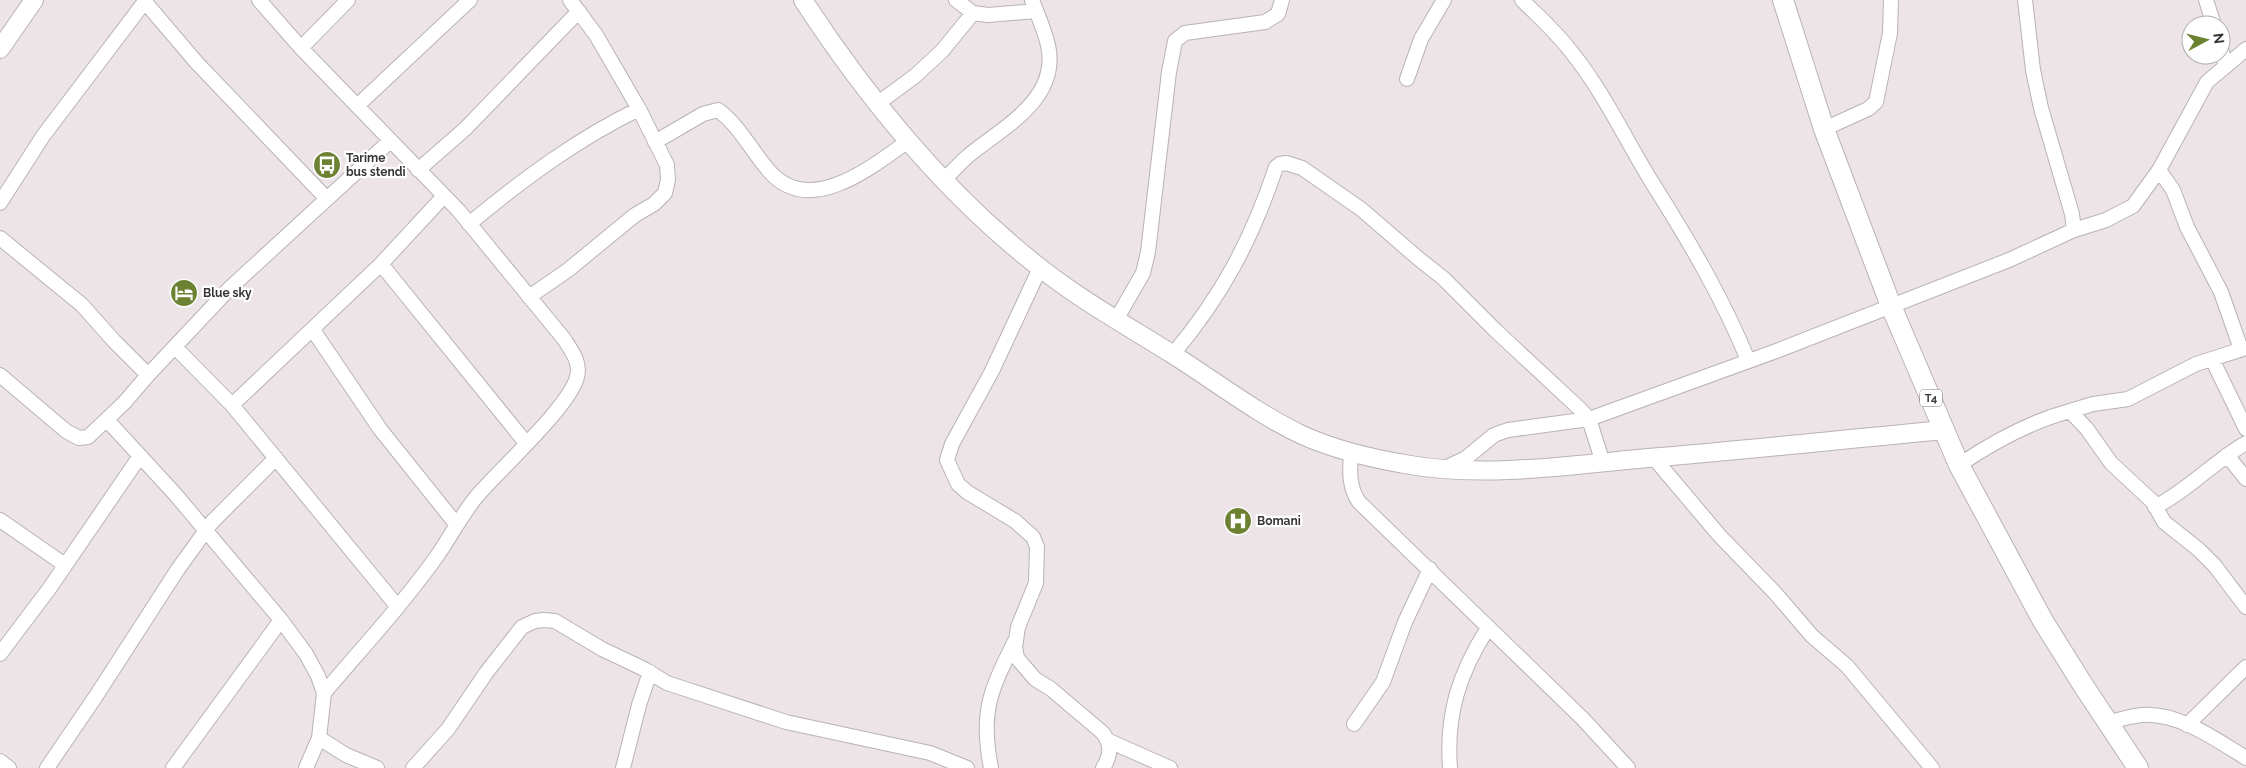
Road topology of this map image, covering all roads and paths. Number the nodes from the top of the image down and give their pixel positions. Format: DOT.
graph roads {
  1 [pos="34,0"];
  2 [pos="259,0"];
  3 [pos="348,0"];
  4 [pos="470,0"];
  5 [pos="570,0"];
  6 [pos="803,0"];
  7 [pos="956,0"];
  8 [pos="1282,0"];
  9 [pos="1444,0"];
  10 [pos="1522,0"];
  11 [pos="1782,0"];
  12 [pos="1891,0"];
  13 [pos="2025,0"];
  14 [pos="2206,0"];
  15 [pos="145,1"];
  16 [pos="1034,6"];
  17 [pos="579,11"];
  18 [pos="972,13"];
  19 [pos="2211,15"];
  20 [pos="301,48"];
  21 [pos="0,49"];
  22 [pos="2246,49"];
  23 [pos="2226,66"];
  24 [pos="1407,79"];
  25 [pos="877,104"];
  26 [pos="357,106"];
  27 [pos="639,109"];
  28 [pos="1824,129"];
  29 [pos="390,141"];
  30 [pos="908,141"];
  31 [pos="655,142"];
  32 [pos="418,170"];
  33 [pos="2159,170"];
  34 [pos="943,181"];
  35 [pos="444,196"];
  36 [pos="327,199"];
  37 [pos="0,203"];
  38 [pos="469,224"];
  39 [pos="2074,230"];
  40 [pos="0,238"];
  41 [pos="381,264"];
  42 [pos="1040,268"];
  43 [pos="529,298"];
  44 [pos="1891,306"];
  45 [pos="1116,320"];
  46 [pos="313,330"];
  47 [pos="175,347"];
  48 [pos="2243,349"];
  49 [pos="1172,354"];
  50 [pos="2212,358"];
  51 [pos="1748,360"];
  52 [pos="0,375"];
  53 [pos="148,375"];
  54 [pos="232,405"];
  55 [pos="2070,411"];
  56 [pos="1588,419"];
  57 [pos="107,420"];
  58 [pos="2246,429"];
  59 [pos="1945,430"];
  60 [pos="526,443"];
  61 [pos="2246,443"];
  62 [pos="1351,452"];
  63 [pos="2227,455"];
  64 [pos="140,456"];
  65 [pos="276,458"];
  66 [pos="1654,458"];
  67 [pos="1603,463"];
  68 [pos="1958,465"];
  69 [pos="1445,468"];
  70 [pos="2246,480"];
  71 [pos="2155,507"];
  72 [pos="0,520"];
  73 [pos="456,524"];
  74 [pos="205,531"];
  75 [pos="65,565"];
  76 [pos="1430,569"];
  77 [pos="397,606"];
  78 [pos="2246,607"];
  79 [pos="281,620"];
  80 [pos="1488,628"];
  81 [pos="1016,638"];
  82 [pos="2,645"];
  83 [pos="2246,667"];
  84 [pos="650,672"];
  85 [pos="324,694"];
  86 [pos="2107,723"];
  87 [pos="1354,724"];
  88 [pos="2187,725"];
  89 [pos="319,738"];
  90 [pos="1108,741"];
  91 [pos="2246,758"];
  92 [pos="0,762"];
  93 [pos="9,768"];
  94 [pos="46,768"];
  95 [pos="174,768"];
  96 [pos="306,768"];
  97 [pos="377,768"];
  98 [pos="413,768"];
  99 [pos="623,768"];
  100 [pos="967,768"];
  101 [pos="991,768"];
  102 [pos="1103,768"];
  103 [pos="1170,768"];
  104 [pos="1450,768"];
  105 [pos="1628,768"];
  106 [pos="1932,768"];
  107 [pos="2138,768"];
  1 -- 21 [label="main road"];
  2 -- 20 [label="street"];
  3 -- 20 [label="street"];
  4 -- 26 [label="street"];
  5 -- 17 [label="street"];
  6 -- 25 [label="main road"];
  7 -- 18 [label="street"];
  8 -- 45 [label="street"];
  9 -- 24 [label="street"];
  10 -- 51 [label="street"];
  11 -- 28 [label="highway, T4"];
  12 -- 28 [label="street"];
  13 -- 39 [label="street"];
  14 -- 19 [label="street"];
  15 -- 36 [label="street"];
  15 -- 37 [label="street"];
  16 -- 18 [label="street"];
  16 -- 34 [label="street"];
  17 -- 27 [label="street"];
  17 -- 32 [label="street"];
  18 -- 25 [label="street"];
  20 -- 26 [label="street"];
  22 -- 23 [label="street"];
  23 -- 33 [label="street"];
  25 -- 30 [label="main road"];
  26 -- 29 [label="street"];
  27 -- 31 [label="street"];
  27 -- 38 [label="street"];
  28 -- 44 [label="highway, T4"];
  29 -- 32 [label="street"];
  29 -- 36 [label="street"];
  30 -- 31 [label="street"];
  30 -- 34 [label="main road"];
  31 -- 43 [label="street"];
  32 -- 35 [label="street"];
  33 -- 39 [label="street"];
  33 -- 48 [label="street"];
  34 -- 42 [label="main road"];
  35 -- 38 [label="street"];
  35 -- 41 [label="street"];
  36 -- 47 [label="street"];
  38 -- 43 [label="street"];
  39 -- 44 [label="street"];
  40 -- 53 [label="street"];
  41 -- 46 [label="street"];
  41 -- 60 [label="street"];
  42 -- 45 [label="main road"];
  42 -- 81 [label="street"];
  43 -- 60 [label="street"];
  44 -- 51 [label="street"];
  44 -- 59 [label="highway, T4"];
  45 -- 49 [label="main road"];
  46 -- 54 [label="street"];
  46 -- 73 [label="street"];
  47 -- 53 [label="street"];
  47 -- 54 [label="street"];
  48 -- 50 [label="street"];
  49 -- 56 [label="street"];
  49 -- 62 [label="main road"];
  50 -- 55 [label="street"];
  50 -- 58 [label="street"];
  51 -- 56 [label="street"];
  52 -- 57 [label="street"];
  53 -- 57 [label="street"];
  54 -- 65 [label="street"];
  55 -- 68 [label="street"];
  55 -- 71 [label="street"];
  56 -- 67 [label="street"];
  56 -- 69 [label="street"];
  57 -- 64 [label="street"];
  59 -- 66 [label="main road"];
  59 -- 68 [label="highway, T4"];
  60 -- 73 [label="street"];
  61 -- 63 [label="street"];
  62 -- 69 [label="main road"];
  62 -- 76 [label="street"];
  63 -- 70 [label="street"];
  63 -- 71 [label="street"];
  64 -- 74 [label="street"];
  64 -- 75 [label="street"];
  65 -- 74 [label="street"];
  65 -- 77 [label="street"];
  66 -- 67 [label="main road"];
  66 -- 106 [label="street"];
  67 -- 69 [label="main road"];
  68 -- 86 [label="highway, T4"];
  71 -- 78 [label="street"];
  72 -- 75 [label="street"];
  73 -- 77 [label="street"];
  74 -- 79 [label="street"];
  74 -- 94 [label="street"];
  75 -- 82 [label="street"];
  76 -- 80 [label="street"];
  76 -- 87 [label="street"];
  77 -- 85 [label="street"];
  79 -- 85 [label="street"];
  79 -- 95 [label="street"];
  80 -- 104 [label="street"];
  80 -- 105 [label="street"];
  81 -- 90 [label="street"];
  81 -- 101 [label="street"];
  83 -- 88 [label="street"];
  84 -- 98 [label="street"];
  84 -- 99 [label="street"];
  84 -- 100 [label="street"];
  85 -- 89 [label="street"];
  86 -- 88 [label="street"];
  86 -- 107 [label="highway, T4"];
  88 -- 91 [label="street"];
  89 -- 96 [label="street"];
  89 -- 97 [label="street"];
  90 -- 102 [label="street"];
  90 -- 103 [label="street"];
  92 -- 93 [label="street"];
}
